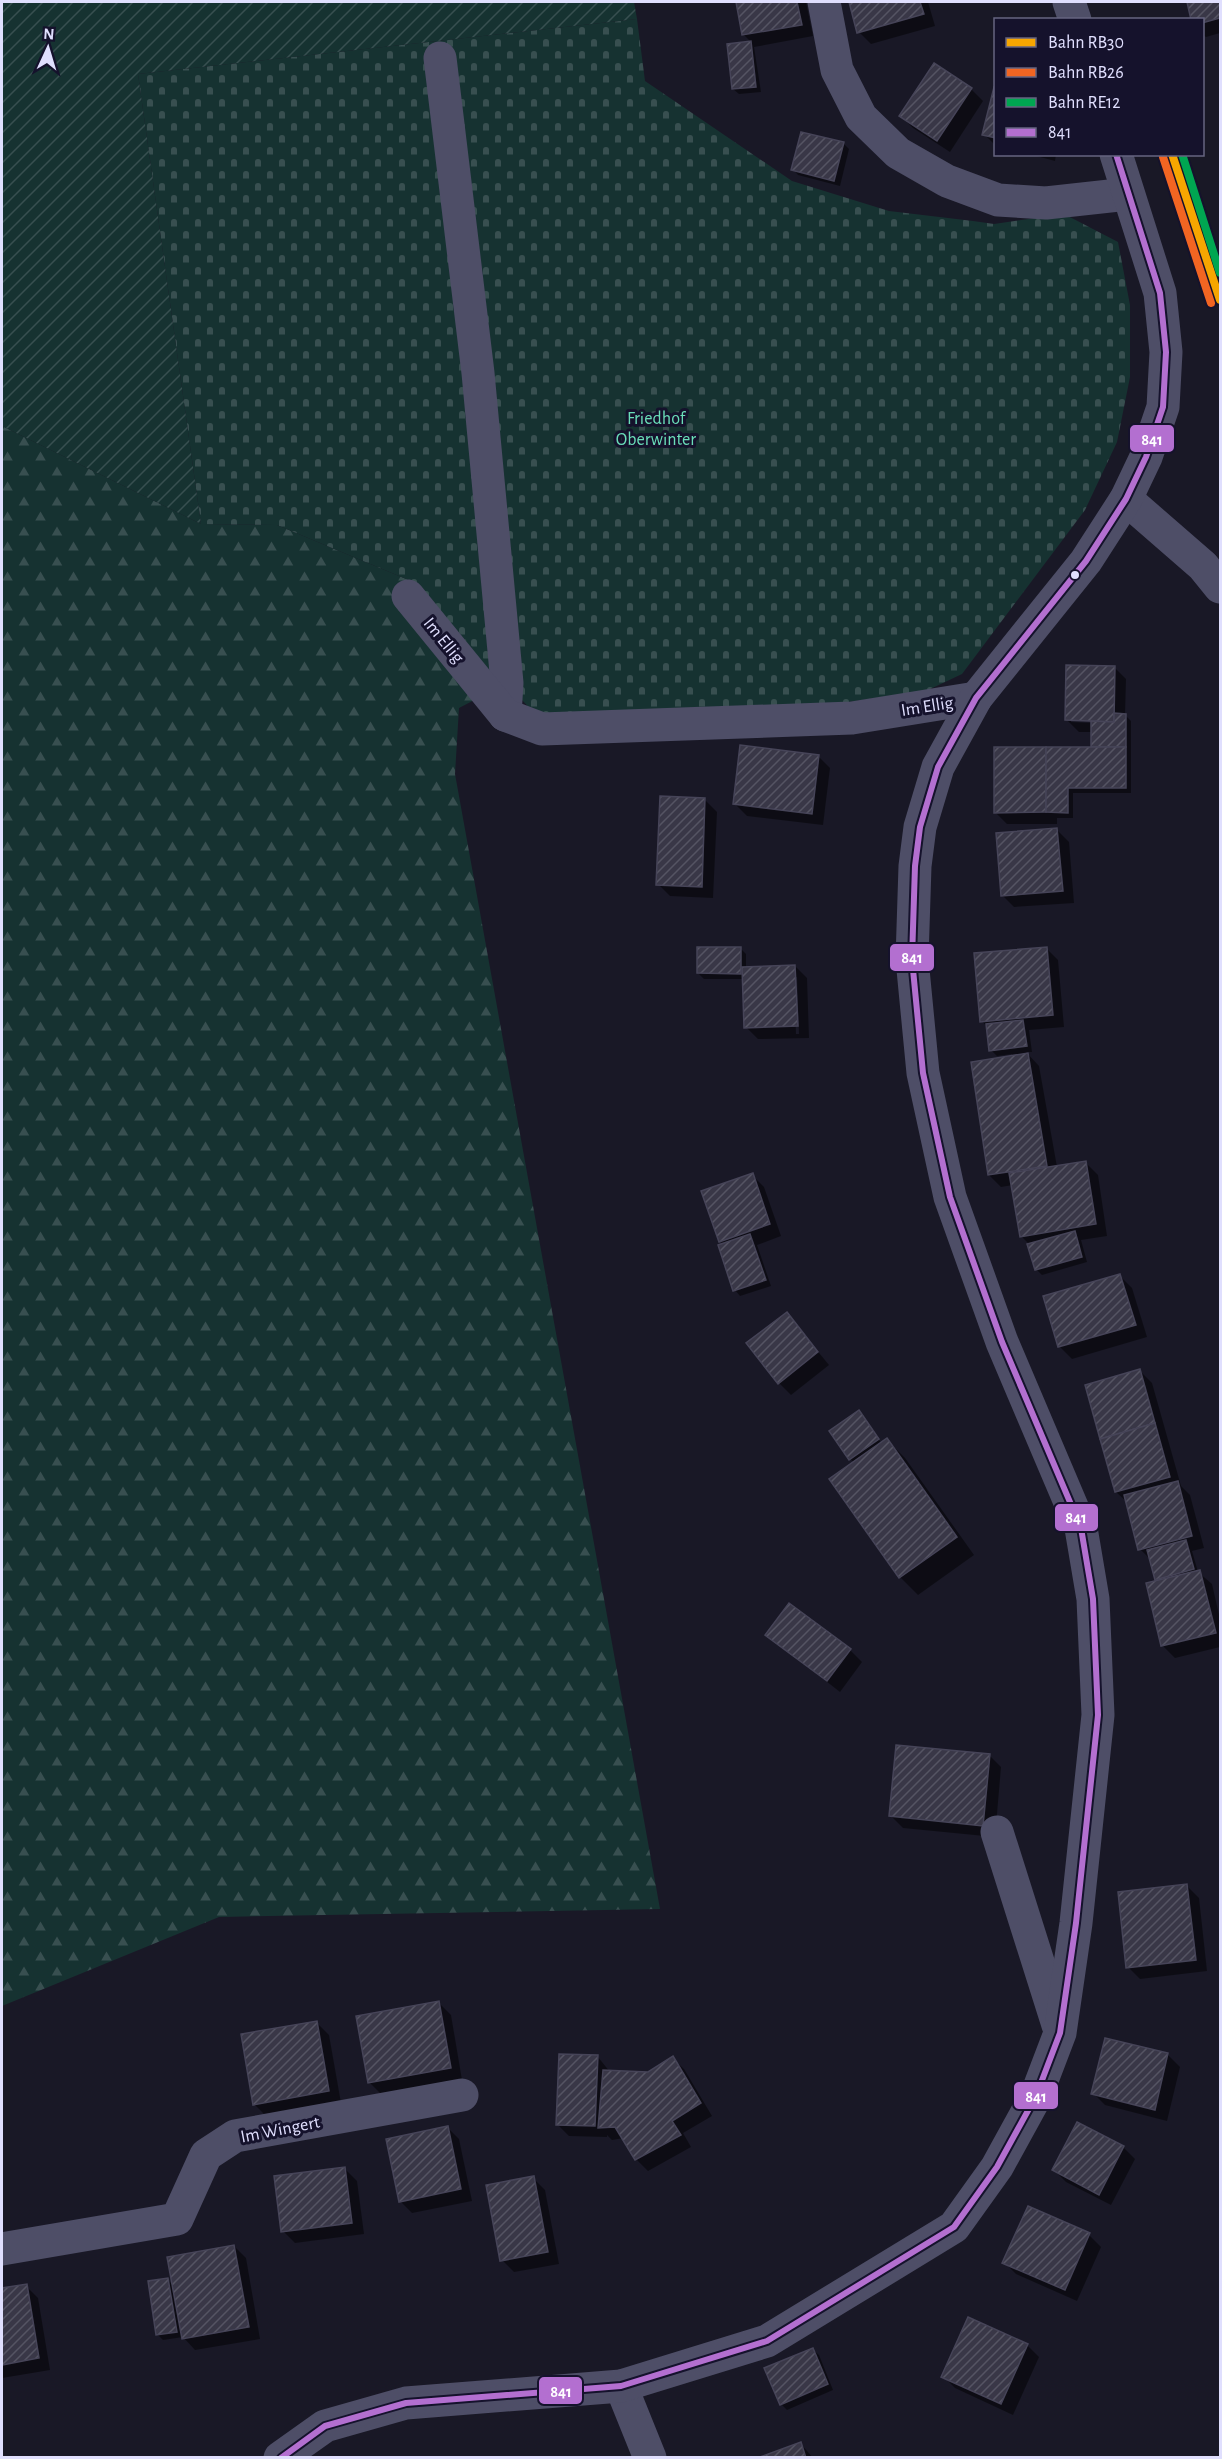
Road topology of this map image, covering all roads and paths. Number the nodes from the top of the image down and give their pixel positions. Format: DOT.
graph roads {
  1 [pos="824,2"];
  2 [pos="1069,2"];
  3 [pos="1074,18"];
  4 [pos="440,58"];
  5 [pos="1117,156"];
  6 [pos="1128,194"];
  7 [pos="1126,499"];
  8 [pos="1221,587"];
  9 [pos="408,596"];
  10 [pos="976,698"];
  11 [pos="505,715"];
  12 [pos="997,1832"];
  13 [pos="1060,2033"];
  14 [pos="462,2095"];
  15 [pos="2,2249"];
  16 [pos="621,2386"];
  17 [pos="280,2457"];
  18 [pos="650,2457"];
  1 -- 6 [label="street"];
  2 -- 3 [label="street"];
  4 -- 11 [label="street"];
  5 -- 6 [label="street"];
  6 -- 7 [label="street"];
  7 -- 8 [label="street"];
  7 -- 10 [label="street"];
  9 -- 11 [label="street, Im Ellig"];
  10 -- 11 [label="street, Im Ellig"];
  10 -- 13 [label="street, Im Ellig"];
  12 -- 13 [label="street"];
  13 -- 16 [label="street, Im Ellig"];
  14 -- 15 [label="street, Im Wingert"];
  16 -- 17 [label="street, Im Ellig"];
  16 -- 18 [label="street"];
}
